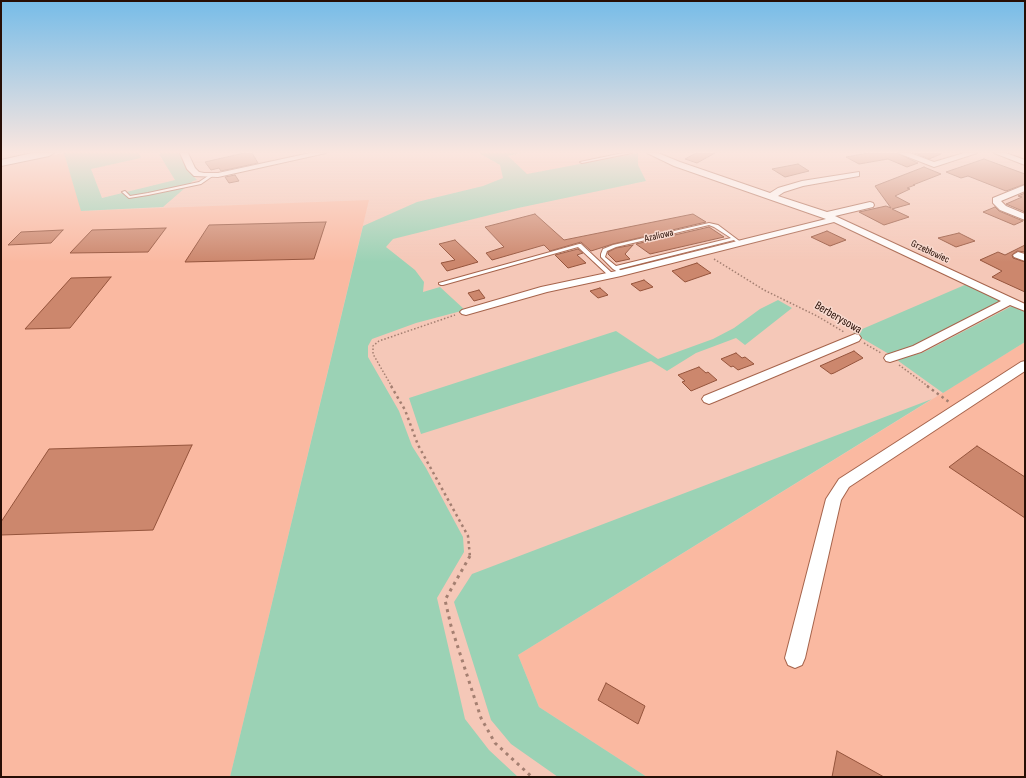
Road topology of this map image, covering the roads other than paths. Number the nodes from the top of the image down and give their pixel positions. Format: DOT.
graph roads {
  1 [pos="170,189"];
  2 [pos="752,189"];
  3 [pos="783,189"];
  4 [pos="1022,189"];
  5 [pos="124,192"];
  6 [pos="771,196"];
  7 [pos="870,205"];
  8 [pos="831,217"];
  9 [pos="1025,217"];
  10 [pos="737,241"];
  11 [pos="616,272"];
  12 [pos="441,284"];
  13 [pos="1010,301"];
  14 [pos="1025,308"];
  15 [pos="466,312"];
  16 [pos="855,338"];
  17 [pos="890,358"];
  18 [pos="1025,365"];
  19 [pos="709,399"];
  20 [pos="795,658"];
  1 -- 5 [label="lane"];
  2 -- 6 [label="street, Grzebłowiec"];
  3 -- 6 [label="street"];
  4 -- 9 [label="street"];
  6 -- 8 [label="street, Grzebłowiec"];
  7 -- 8 [label="street"];
  8 -- 10 [label="street, Azaliowa"];
  8 -- 13 [label="street, Grzebłowiec"];
  10 -- 11 [label="lane, Azaliowa"];
  10 -- 11 [label="street, Azaliowa"];
  10 -- 11 [label="lane, Azaliowa"];
  11 -- 12 [label="lane"];
  11 -- 15 [label="street, Azaliowa"];
  13 -- 14 [label="street, Grzebłowiec"];
  13 -- 17 [label="street"];
  16 -- 19 [label="street"];
  18 -- 20 [label="street"];
}
